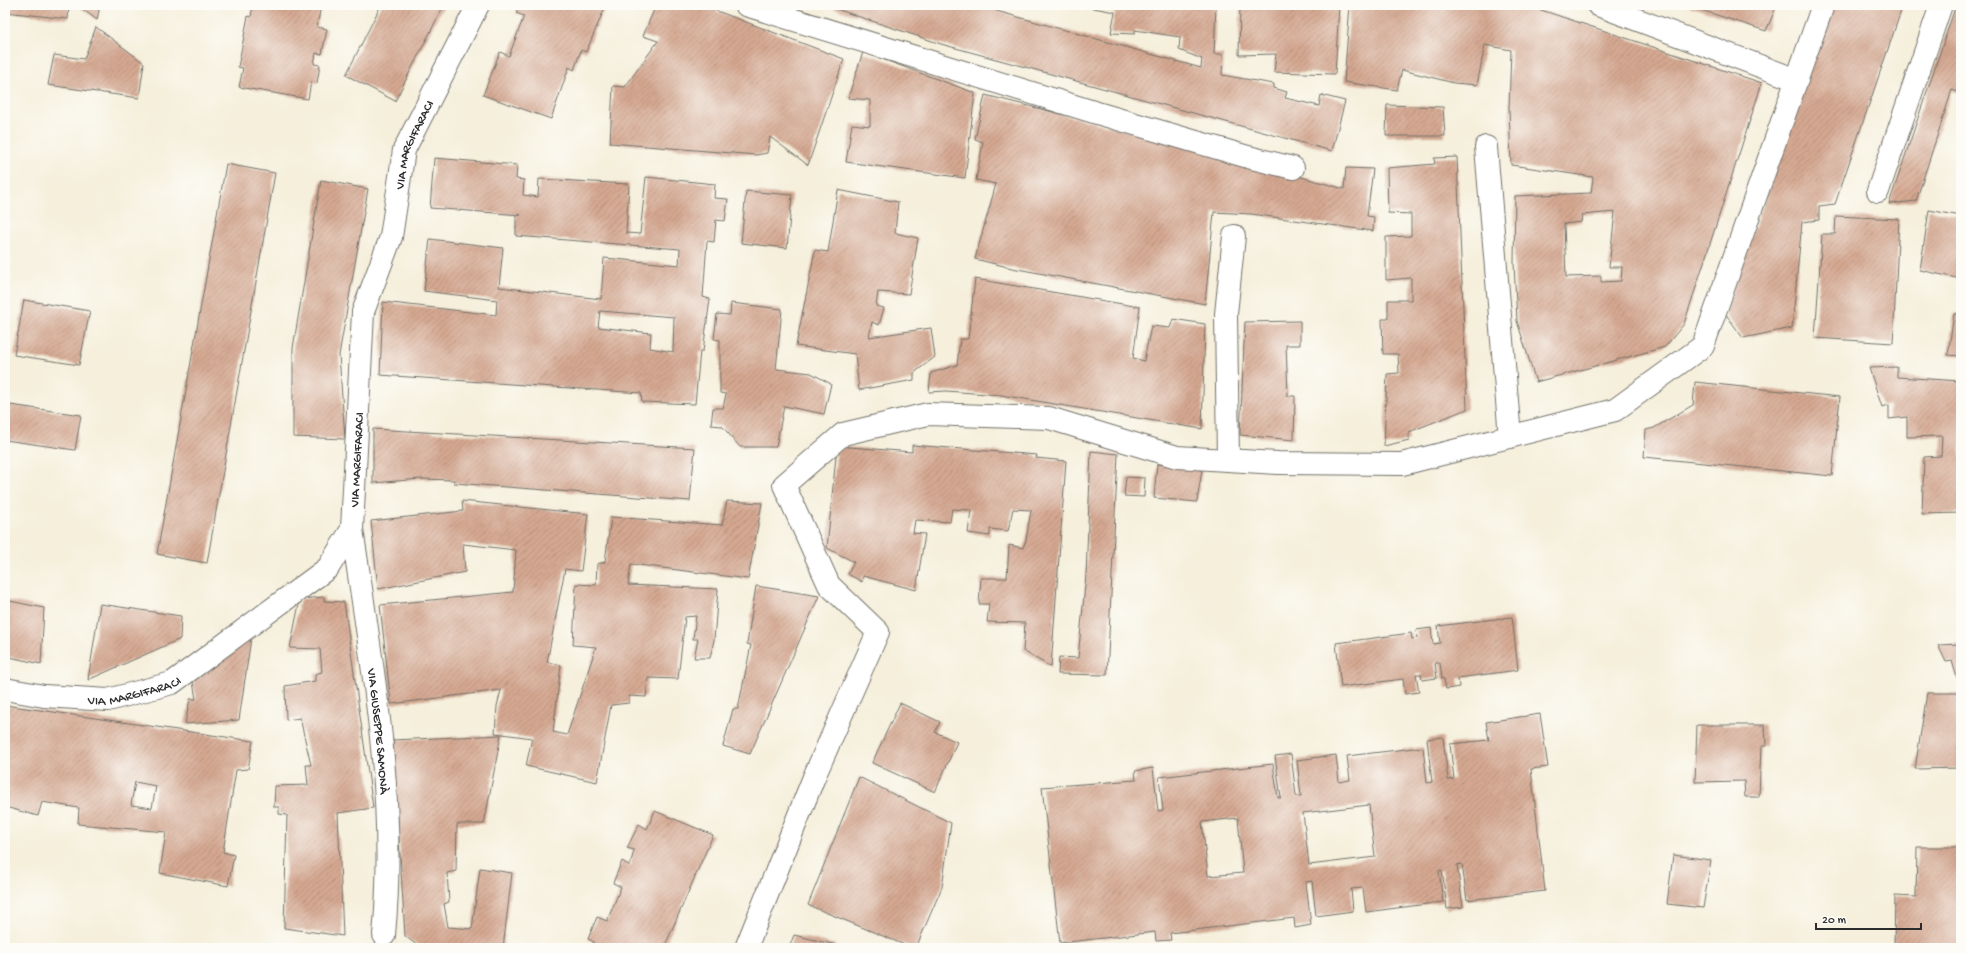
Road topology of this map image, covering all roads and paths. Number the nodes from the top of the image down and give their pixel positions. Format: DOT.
graph roads {
  1 [pos="478,5"];
  2 [pos="746,5"];
  3 [pos="1598,5"];
  4 [pos="1823,5"];
  5 [pos="1941,5"];
  6 [pos="1797,80"];
  7 [pos="1486,147"];
  8 [pos="1293,168"];
  9 [pos="1878,191"];
  10 [pos="1234,236"];
  11 [pos="1510,437"];
  12 [pos="1228,459"];
  13 [pos="352,529"];
  14 [pos="5,689"];
  15 [pos="384,935"];
  16 [pos="746,948"];
  1 -- 13 [label="street, VIA MARGIFARACI"];
  2 -- 8 [label="street"];
  3 -- 6 [label="street"];
  4 -- 6 [label="street"];
  5 -- 9 [label="street"];
  6 -- 11 [label="street"];
  7 -- 11 [label="street"];
  10 -- 12 [label="street"];
  11 -- 12 [label="street"];
  12 -- 16 [label="street"];
  13 -- 14 [label="street, VIA MARGIFARACI"];
  13 -- 15 [label="street, VIA GIUSEPPE SAMONÀ"];
}
